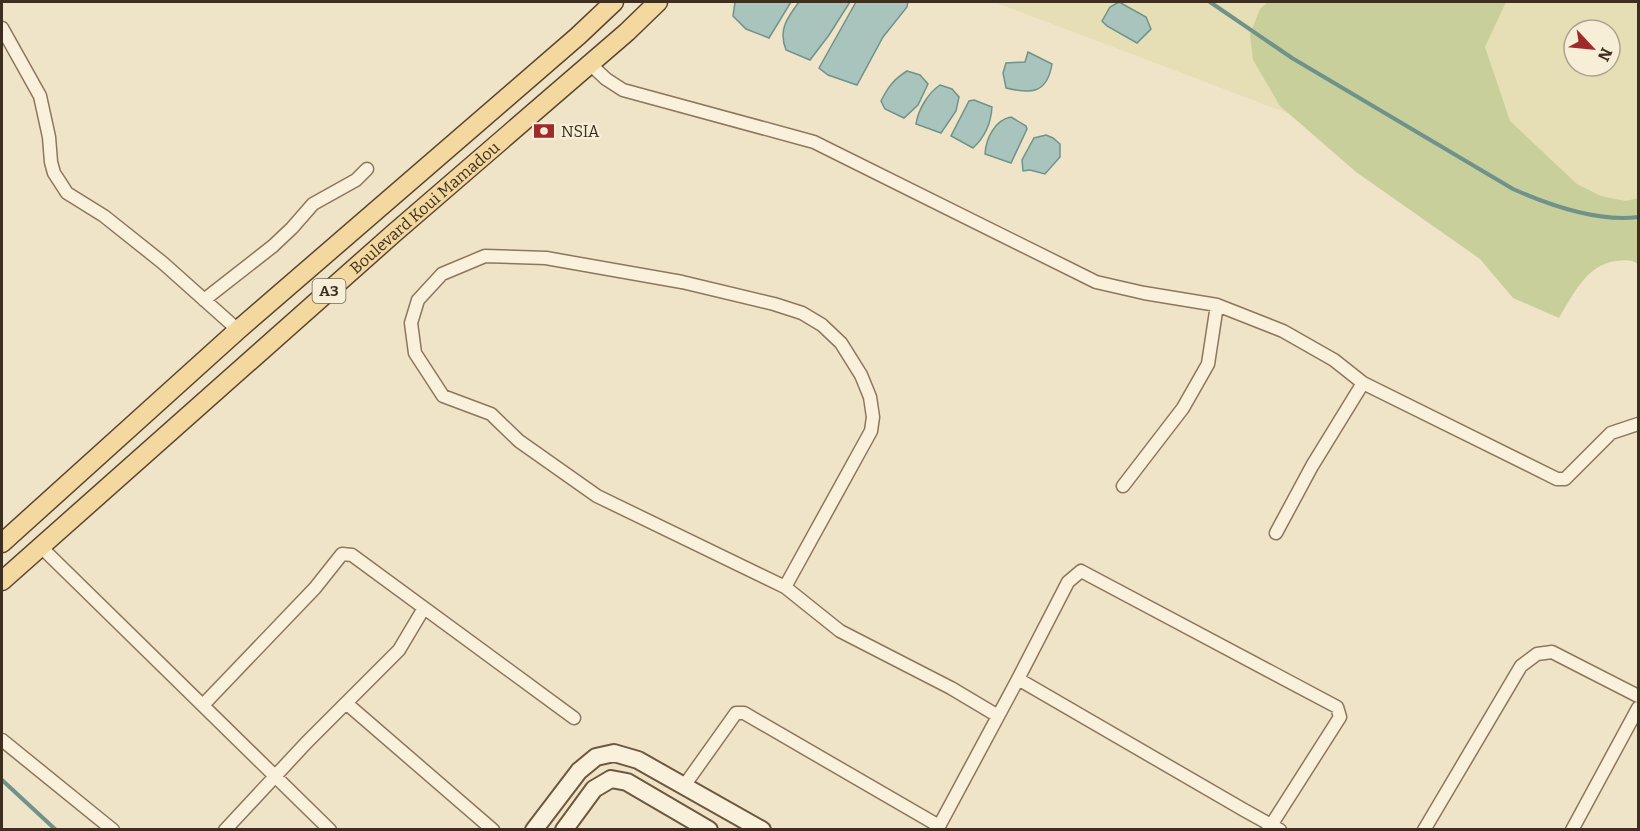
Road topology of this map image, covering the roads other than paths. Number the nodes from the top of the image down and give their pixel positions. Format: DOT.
graph roads {
  1 [pos="614,2"];
  2 [pos="658,2"];
  3 [pos="2,28"];
  4 [pos="590,64"];
  5 [pos="367,169"];
  6 [pos="204,300"];
  7 [pos="1217,305"];
  8 [pos="238,330"];
  9 [pos="1363,383"];
  10 [pos="1638,424"];
  11 [pos="1123,486"];
  12 [pos="1276,532"];
  13 [pos="2,543"];
  14 [pos="41,547"];
  15 [pos="2,581"];
  16 [pos="785,587"];
  17 [pos="424,608"];
  18 [pos="1018,679"];
  19 [pos="1638,696"];
  20 [pos="346,704"];
  21 [pos="203,705"];
  22 [pos="1638,708"];
  23 [pos="998,716"];
  24 [pos="574,718"];
  25 [pos="2,740"];
  26 [pos="614,753"];
  27 [pos="275,776"];
  28 [pos="610,779"];
  29 [pos="684,786"];
  30 [pos="938,828"];
  31 [pos="1273,828"];
  32 [pos="113,830"];
  33 [pos="225,830"];
  34 [pos="330,830"];
  35 [pos="493,830"];
  36 [pos="534,830"];
  37 [pos="564,830"];
  38 [pos="709,830"];
  39 [pos="762,830"];
  40 [pos="1424,830"];
  41 [pos="1572,830"];
  1 -- 8 [label="main road, Boulevard Koui Mamadou / A3"];
  2 -- 4 [label="main road, Boulevard Koui Mamadou / A3"];
  3 -- 6 [label="street"];
  4 -- 7 [label="street"];
  4 -- 14 [label="main road, Boulevard Koui Mamadou / A3"];
  5 -- 6 [label="street"];
  6 -- 8 [label="street"];
  7 -- 9 [label="street"];
  7 -- 11 [label="street"];
  8 -- 13 [label="main road, Boulevard Koui Mamadou / A3"];
  9 -- 10 [label="street"];
  9 -- 12 [label="street"];
  14 -- 15 [label="main road, Boulevard Koui Mamadou / A3"];
  14 -- 21 [label="street"];
  16 -- 16 [label="street"];
  16 -- 23 [label="street"];
  17 -- 20 [label="street"];
  17 -- 21 [label="street"];
  17 -- 24 [label="street"];
  18 -- 23 [label="street"];
  18 -- 31 [label="street"];
  18 -- 31 [label="street"];
  19 -- 40 [label="street"];
  20 -- 27 [label="street"];
  20 -- 35 [label="street"];
  21 -- 27 [label="street"];
  22 -- 41 [label="street"];
  23 -- 30 [label="street"];
  25 -- 32 [label="street"];
  26 -- 28 [label="street"];
  26 -- 29 [label="street"];
  26 -- 36 [label="street"];
  27 -- 33 [label="street"];
  27 -- 34 [label="street"];
  28 -- 37 [label="street"];
  28 -- 38 [label="street"];
  29 -- 30 [label="street"];
  29 -- 39 [label="street"];
}
